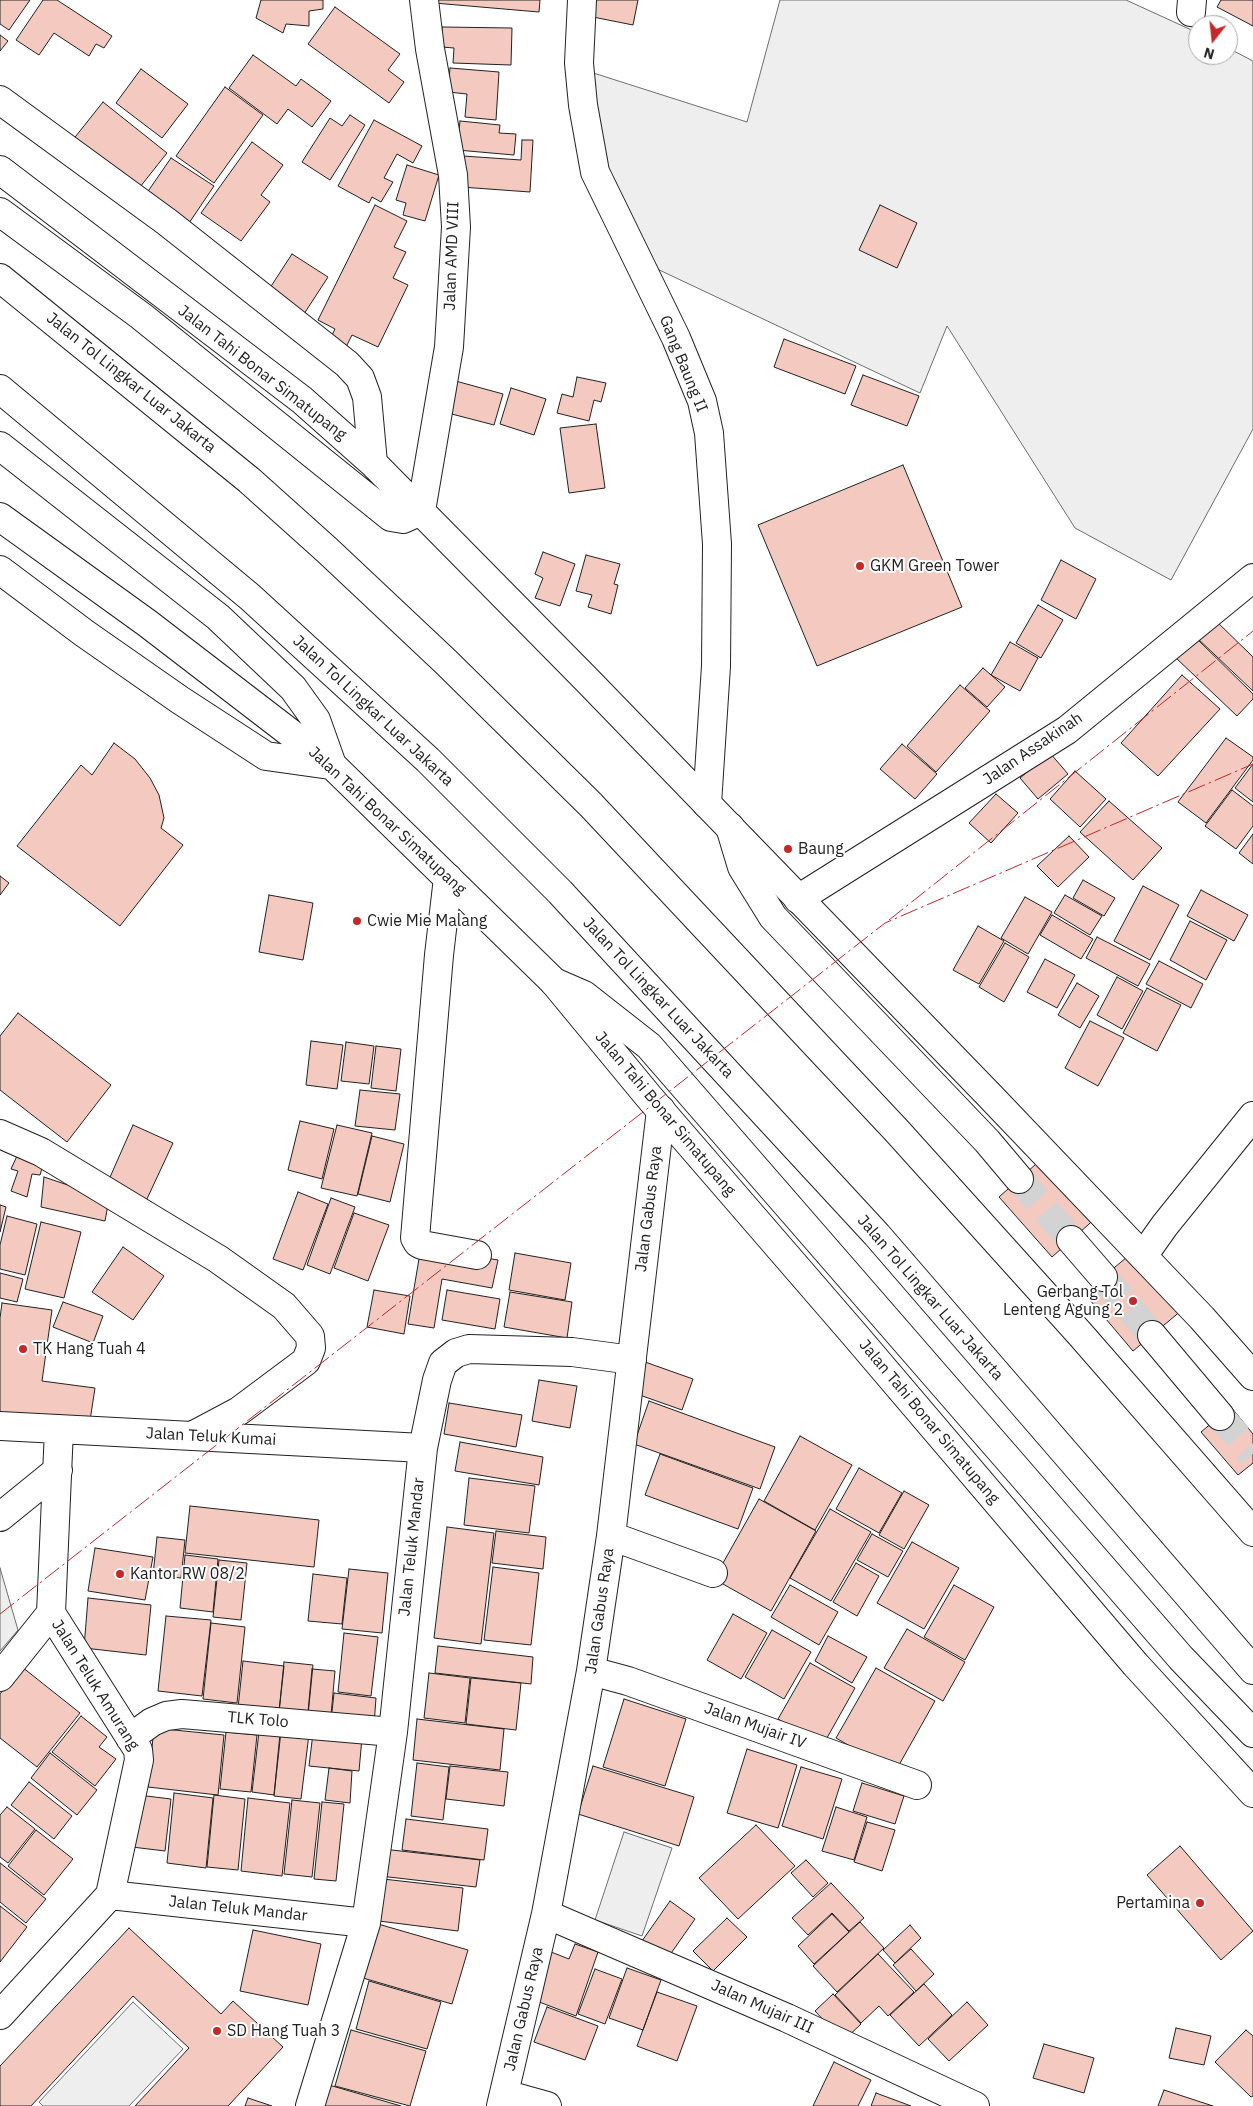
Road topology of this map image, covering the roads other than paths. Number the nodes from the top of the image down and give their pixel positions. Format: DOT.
graph roads {
  1 [pos="424,0"];
  2 [pos="582,0"];
  3 [pos="0,100"];
  4 [pos="0,170"];
  5 [pos="0,212"];
  6 [pos="0,278"];
  7 [pos="0,389"];
  8 [pos="0,446"];
  9 [pos="373,463"];
  10 [pos="421,512"];
  11 [pos="0,517"];
  12 [pos="0,570"];
  13 [pos="1253,578"];
  14 [pos="332,765"];
  15 [pos="707,804"];
  16 [pos="730,827"];
  17 [pos="448,878"];
  18 [pos="798,900"];
  19 [pos="554,982"];
  20 [pos="661,1110"];
  21 [pos="1253,1116"];
  22 [pos="0,1134"];
  23 [pos="1019,1179"];
  24 [pos="1071,1240"];
  25 [pos="477,1255"];
  26 [pos="1143,1256"];
  27 [pos="1103,1277"];
  28 [pos="1152,1335"];
  29 [pos="622,1358"];
  30 [pos="1253,1376"];
  31 [pos="1220,1416"];
  32 [pos="0,1426"];
  33 [pos="59,1429"];
  34 [pos="192,1436"];
  35 [pos="423,1448"];
  36 [pos="58,1470"];
  37 [pos="0,1517"];
  38 [pos="1253,1532"];
  39 [pos="611,1536"];
  40 [pos="713,1573"];
  41 [pos="51,1613"];
  42 [pos="1253,1670"];
  43 [pos="592,1671"];
  44 [pos="0,1677"];
  45 [pos="393,1732"];
  46 [pos="1253,1733"];
  47 [pos="130,1738"];
  48 [pos="917,1785"];
  49 [pos="1253,1793"];
  50 [pos="110,1895"];
  51 [pos="546,1914"];
  52 [pos="366,1923"];
  53 [pos="0,2015"];
  54 [pos="502,2100"];
  55 [pos="310,2106"];
  56 [pos="547,2106"];
  57 [pos="975,2106"];
  1 -- 10 [label="main road, Jalan AMD VIII"];
  2 -- 15 [label="main road, Gang Baung II"];
  3 -- 9 [label="main road"];
  4 -- 9 [label="main road, Jalan Tahi Bonar Simatupang"];
  5 -- 10 [label="main road"];
  6 -- 38 [label="main road, Jalan Tol Lingkar Luar Jakarta"];
  7 -- 42 [label="main road, Jalan Tol Lingkar Luar Jakarta"];
  8 -- 14 [label="main road"];
  9 -- 10 [label="main road, Jalan Tahi Bonar Simatupang"];
  10 -- 15 [label="main road, Jalan Tahi Bonar Simatupang"];
  11 -- 14 [label="main road, Jalan Tahi Bonar Simatupang"];
  12 -- 14 [label="main road"];
  13 -- 18 [label="main road, Jalan Assakinah"];
  14 -- 17 [label="main road, Jalan Tahi Bonar Simatupang"];
  15 -- 16 [label="main road, Jalan Tahi Bonar Simatupang"];
  16 -- 18 [label="main road, Jalan Tahi Bonar Simatupang"];
  16 -- 23 [label="main road"];
  17 -- 19 [label="main road, Jalan Tahi Bonar Simatupang"];
  17 -- 25 [label="main road"];
  18 -- 26 [label="main road, Jalan Tahi Bonar Simatupang"];
  19 -- 20 [label="main road, Jalan Tahi Bonar Simatupang"];
  19 -- 46 [label="main road"];
  20 -- 29 [label="main road, Jalan Gabus Raya"];
  20 -- 49 [label="main road, Jalan Tahi Bonar Simatupang"];
  21 -- 26 [label="main road"];
  22 -- 34 [label="main road"];
  24 -- 27 [label="main road"];
  26 -- 30 [label="main road, Jalan Tahi Bonar Simatupang"];
  28 -- 31 [label="main road"];
  29 -- 35 [label="main road, Jalan Teluk Mandar"];
  29 -- 39 [label="main road, Jalan Gabus Raya"];
  32 -- 33 [label="main road, Jalan Teluk Kumai"];
  33 -- 34 [label="main road, Jalan Teluk Kumai"];
  33 -- 36 [label="main road, Jalan Teluk Amurang"];
  34 -- 35 [label="main road, Jalan Teluk Kumai"];
  35 -- 45 [label="main road, Jalan Teluk Mandar"];
  36 -- 37 [label="main road"];
  36 -- 41 [label="main road, Jalan Teluk Amurang"];
  39 -- 40 [label="main road"];
  39 -- 43 [label="main road, Jalan Gabus Raya"];
  41 -- 44 [label="main road"];
  41 -- 47 [label="main road, Jalan Teluk Amurang"];
  43 -- 48 [label="main road, Jalan Mujair IV"];
  43 -- 51 [label="main road, Jalan Gabus Raya"];
  45 -- 47 [label="main road, TLK Tolo"];
  45 -- 52 [label="main road, Jalan Teluk Mandar"];
  47 -- 50 [label="main road, Jalan Teluk Amurang"];
  50 -- 52 [label="main road, Jalan Teluk Mandar"];
  50 -- 53 [label="main road"];
  51 -- 54 [label="main road, Jalan Gabus Raya"];
  51 -- 57 [label="main road, Jalan Mujair III"];
  52 -- 55 [label="main road, Jalan Teluk Mandar"];
  54 -- 56 [label="main road"];
}
